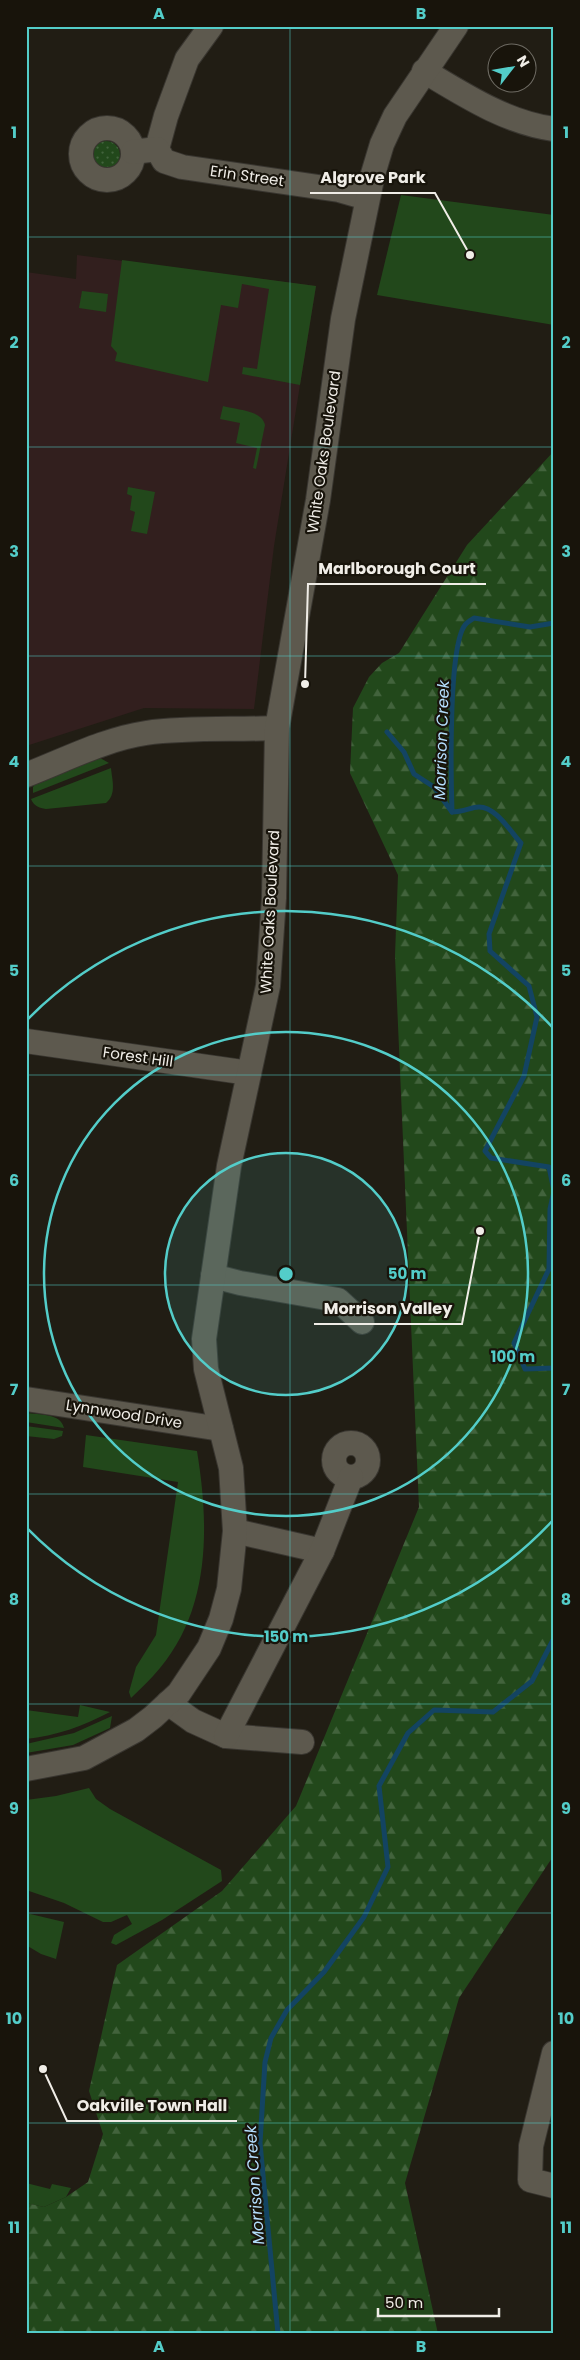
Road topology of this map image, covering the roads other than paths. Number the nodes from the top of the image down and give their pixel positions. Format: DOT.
graph roads {
  1 [pos="211,26"];
  2 [pos="456,26"];
  3 [pos="424,71"];
  4 [pos="554,129"];
  5 [pos="157,149"];
  6 [pos="133,152"];
  7 [pos="367,198"];
  8 [pos="277,728"];
  9 [pos="26,775"];
  10 [pos="26,1041"];
  11 [pos="249,1073"];
  12 [pos="213,1276"];
  13 [pos="362,1322"];
  14 [pos="26,1399"];
  15 [pos="221,1429"];
  16 [pos="351,1477"];
  17 [pos="235,1531"];
  18 [pos="322,1551"];
  19 [pos="168,1704"];
  20 [pos="226,1736"];
  21 [pos="302,1742"];
  22 [pos="26,1770"];
  23 [pos="554,2053"];
  24 [pos="554,2186"];
  1 -- 5 [label="street"];
  2 -- 3 [label="street, White Oaks Boulevard"];
  3 -- 4 [label="street"];
  3 -- 7 [label="street, White Oaks Boulevard"];
  5 -- 6 [label="street"];
  5 -- 7 [label="street, Erin Street"];
  7 -- 8 [label="street, White Oaks Boulevard"];
  8 -- 9 [label="street"];
  8 -- 11 [label="street, White Oaks Boulevard"];
  10 -- 11 [label="street, Forest Hill"];
  11 -- 12 [label="street, White Oaks Boulevard"];
  12 -- 13 [label="street"];
  12 -- 15 [label="street, White Oaks Boulevard"];
  14 -- 15 [label="street, Lynnwood Drive"];
  15 -- 17 [label="street, White Oaks Boulevard"];
  16 -- 18 [label="street"];
  17 -- 18 [label="street"];
  17 -- 19 [label="street, White Oaks Boulevard"];
  18 -- 20 [label="street"];
  19 -- 20 [label="street"];
  19 -- 22 [label="street, White Oaks Boulevard"];
  20 -- 21 [label="street"];
  23 -- 24 [label="street"];
}
